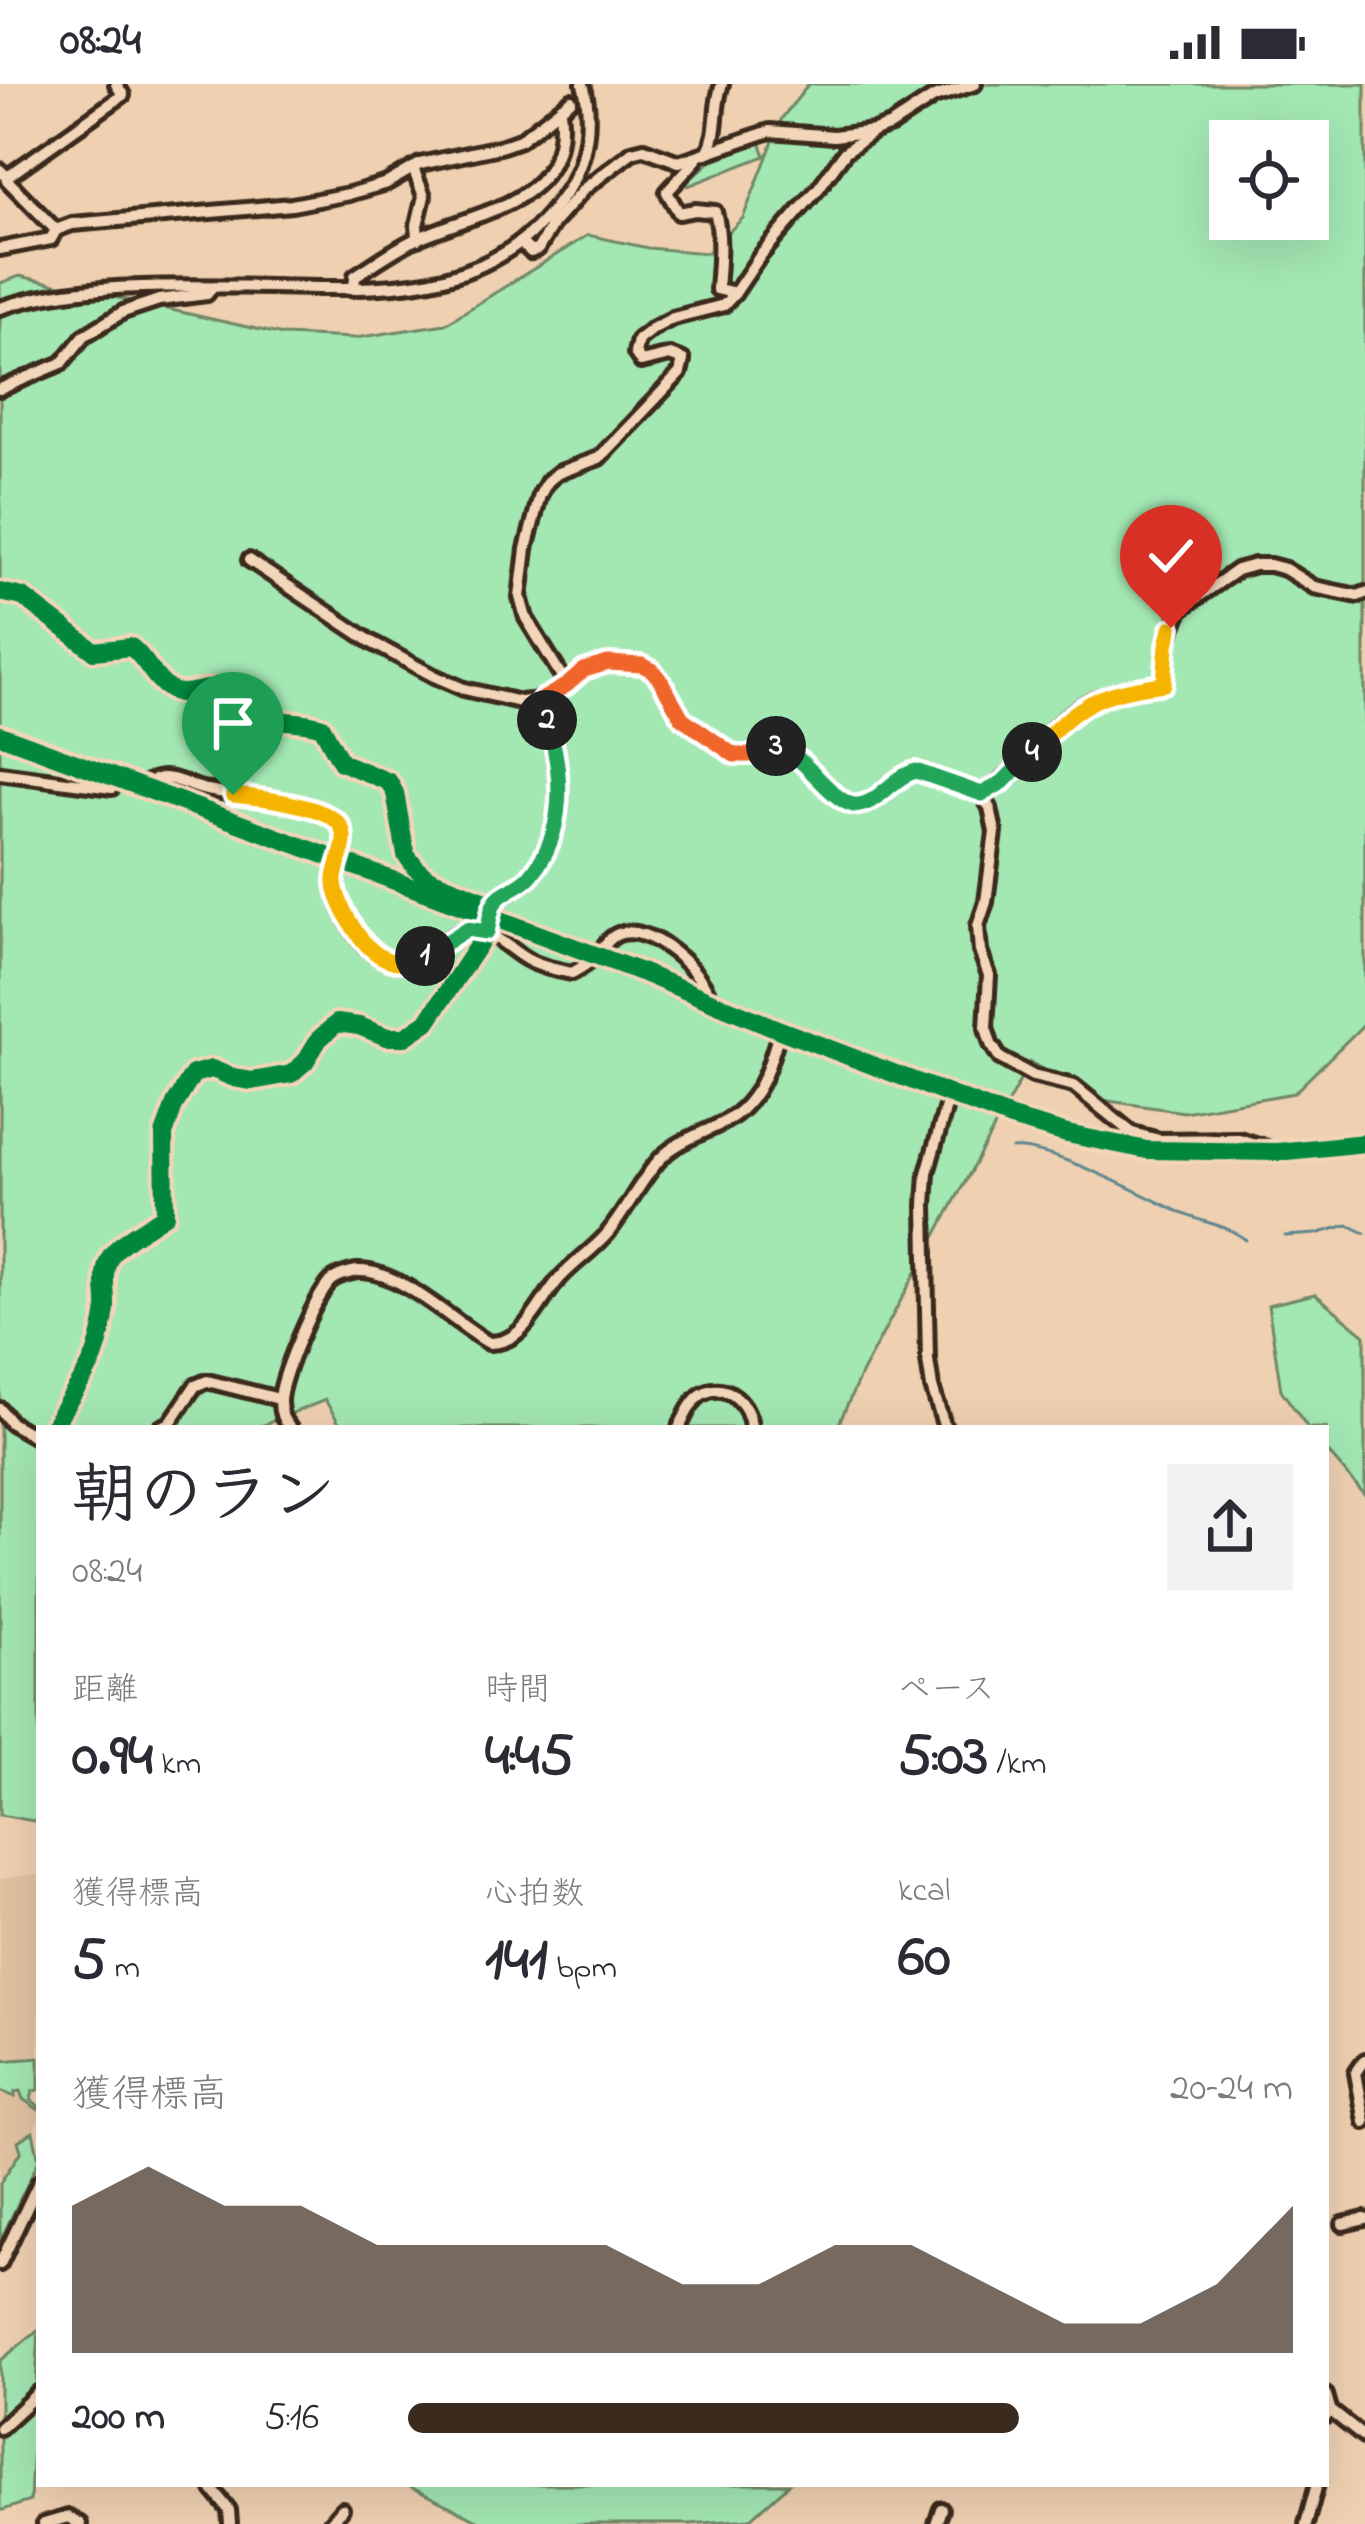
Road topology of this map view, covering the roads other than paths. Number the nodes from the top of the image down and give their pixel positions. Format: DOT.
graph roads {
  1 [pos="583,84"];
  2 [pos="722,84"];
  3 [pos="975,84"];
  4 [pos="118,88"];
  5 [pos="571,100"];
  6 [pos="560,110"];
  7 [pos="874,131"];
  8 [pos="703,155"];
  9 [pos="413,168"];
  10 [pos="2,173"];
  11 [pos="56,230"];
  12 [pos="418,238"];
  13 [pos="520,242"];
  14 [pos="0,249"];
  15 [pos="212,287"];
  16 [pos="354,289"];
  17 [pos="735,293"];
  18 [pos="0,308"];
  19 [pos="0,389"];
  20 [pos="249,560"];
  21 [pos="0,592"];
  22 [pos="1365,593"];
  23 [pos="567,685"];
  24 [pos="541,700"];
  25 [pos="0,735"];
  26 [pos="0,773"];
  27 [pos="121,782"];
  28 [pos="136,787"];
  29 [pos="982,794"];
  30 [pos="315,854"];
  31 [pos="494,904"];
  32 [pos="487,932"];
  33 [pos="641,972"];
  34 [pos="711,1002"];
  35 [pos="780,1030"];
  36 [pos="950,1096"];
  37 [pos="1365,1144"];
  38 [pos="1277,1152"];
  39 [pos="279,1399"];
  40 [pos="0,1409"];
  41 [pos="54,1425"];
  42 [pos="166,1425"];
  43 [pos="286,1425"];
  44 [pos="681,1425"];
  45 [pos="751,1425"];
  46 [pos="944,1425"];
  47 [pos="36,1437"];
  48 [pos="1365,2060"];
  49 [pos="1365,2122"];
  50 [pos="36,2188"];
  51 [pos="1365,2219"];
  52 [pos="1343,2224"];
  53 [pos="0,2264"];
  54 [pos="36,2395"];
  55 [pos="1329,2409"];
  56 [pos="0,2428"];
  57 [pos="1365,2438"];
  58 [pos="1316,2487"];
  59 [pos="213,2490"];
  60 [pos="342,2509"];
  61 [pos="941,2509"];
  62 [pos="44,2524"];
  63 [pos="80,2524"];
  64 [pos="230,2524"];
  65 [pos="329,2524"];
  66 [pos="936,2524"];
  67 [pos="1306,2524"];
  1 -- 13 [label="street"];
  2 -- 8 [label="street"];
  3 -- 7 [label="street"];
  4 -- 10 [label="street"];
  5 -- 6 [label="street"];
  6 -- 9 [label="street"];
  6 -- 12 [label="street"];
  7 -- 8 [label="street"];
  7 -- 17 [label="street"];
  8 -- 13 [label="street"];
  8 -- 17 [label="street"];
  9 -- 11 [label="street"];
  9 -- 12 [label="street"];
  10 -- 11 [label="street"];
  11 -- 14 [label="street"];
  12 -- 16 [label="street"];
  13 -- 16 [label="street"];
  15 -- 16 [label="street"];
  15 -- 18 [label="street"];
  15 -- 19 [label="street"];
  17 -- 23 [label="street"];
  20 -- 24 [label="street"];
  21 -- 31 [label="street"];
  22 -- 29 [label="street"];
  23 -- 24 [label="street"];
  23 -- 29 [label="street"];
  24 -- 31 [label="street"];
  25 -- 27 [label="street"];
  26 -- 27 [label="street"];
  27 -- 28 [label="street"];
  28 -- 30 [label="street"];
  28 -- 32 [label="street"];
  29 -- 38 [label="street"];
  31 -- 32 [label="street"];
  32 -- 34 [label="street"];
  32 -- 41 [label="street"];
  33 -- 34 [label="street"];
  34 -- 35 [label="street"];
  35 -- 36 [label="street"];
  35 -- 39 [label="street"];
  36 -- 38 [label="street"];
  36 -- 46 [label="street"];
  37 -- 38 [label="street"];
  39 -- 42 [label="street"];
  39 -- 43 [label="street"];
  40 -- 47 [label="street"];
  44 -- 45 [label="street"];
  48 -- 49 [label="street"];
  50 -- 53 [label="street"];
  51 -- 52 [label="street"];
  54 -- 56 [label="street"];
  55 -- 57 [label="street"];
  58 -- 67 [label="street"];
  59 -- 64 [label="street"];
  60 -- 65 [label="street"];
  61 -- 66 [label="street"];
  62 -- 63 [label="street"];
}
